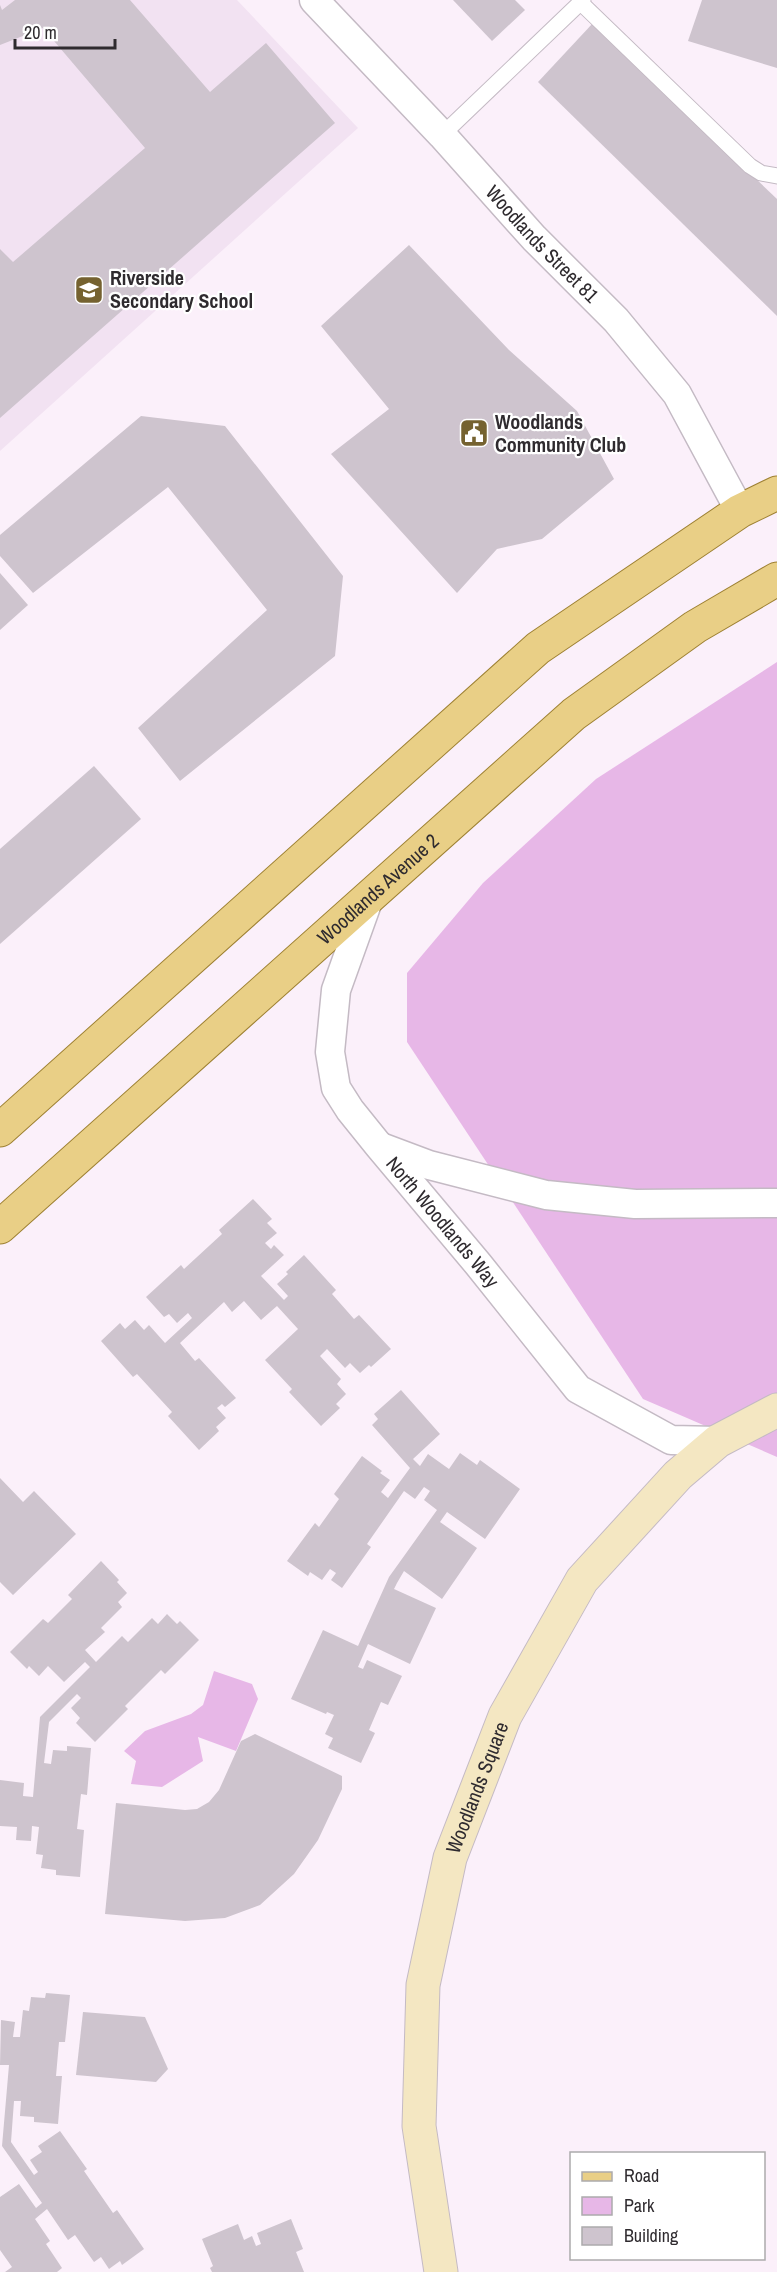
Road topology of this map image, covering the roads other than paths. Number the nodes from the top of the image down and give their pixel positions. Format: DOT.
graph roads {
  1 [pos="314,0"];
  2 [pos="582,1"];
  3 [pos="442,135"];
  4 [pos="777,176"];
  5 [pos="777,493"];
  6 [pos="740,511"];
  7 [pos="777,579"];
  8 [pos="369,898"];
  9 [pos="0,1130"];
  10 [pos="379,1146"];
  11 [pos="777,1203"];
  12 [pos="0,1227"];
  13 [pos="777,1410"];
  14 [pos="718,1441"];
  15 [pos="441,2272"];
  1 -- 3 [label="street, Woodlands Street 81"];
  2 -- 3 [label="lane"];
  2 -- 4 [label="lane"];
  3 -- 6 [label="street, Woodlands Street 81"];
  5 -- 6 [label="main road"];
  6 -- 9 [label="main road"];
  7 -- 8 [label="main road, Woodlands Avenue 2"];
  8 -- 10 [label="street, North Woodlands Way"];
  8 -- 12 [label="main road, Woodlands Avenue 2"];
  10 -- 11 [label="street"];
  10 -- 14 [label="street, North Woodlands Way"];
  13 -- 14 [label="street, Woodlands Square"];
  14 -- 15 [label="street, Woodlands Square"];
}
